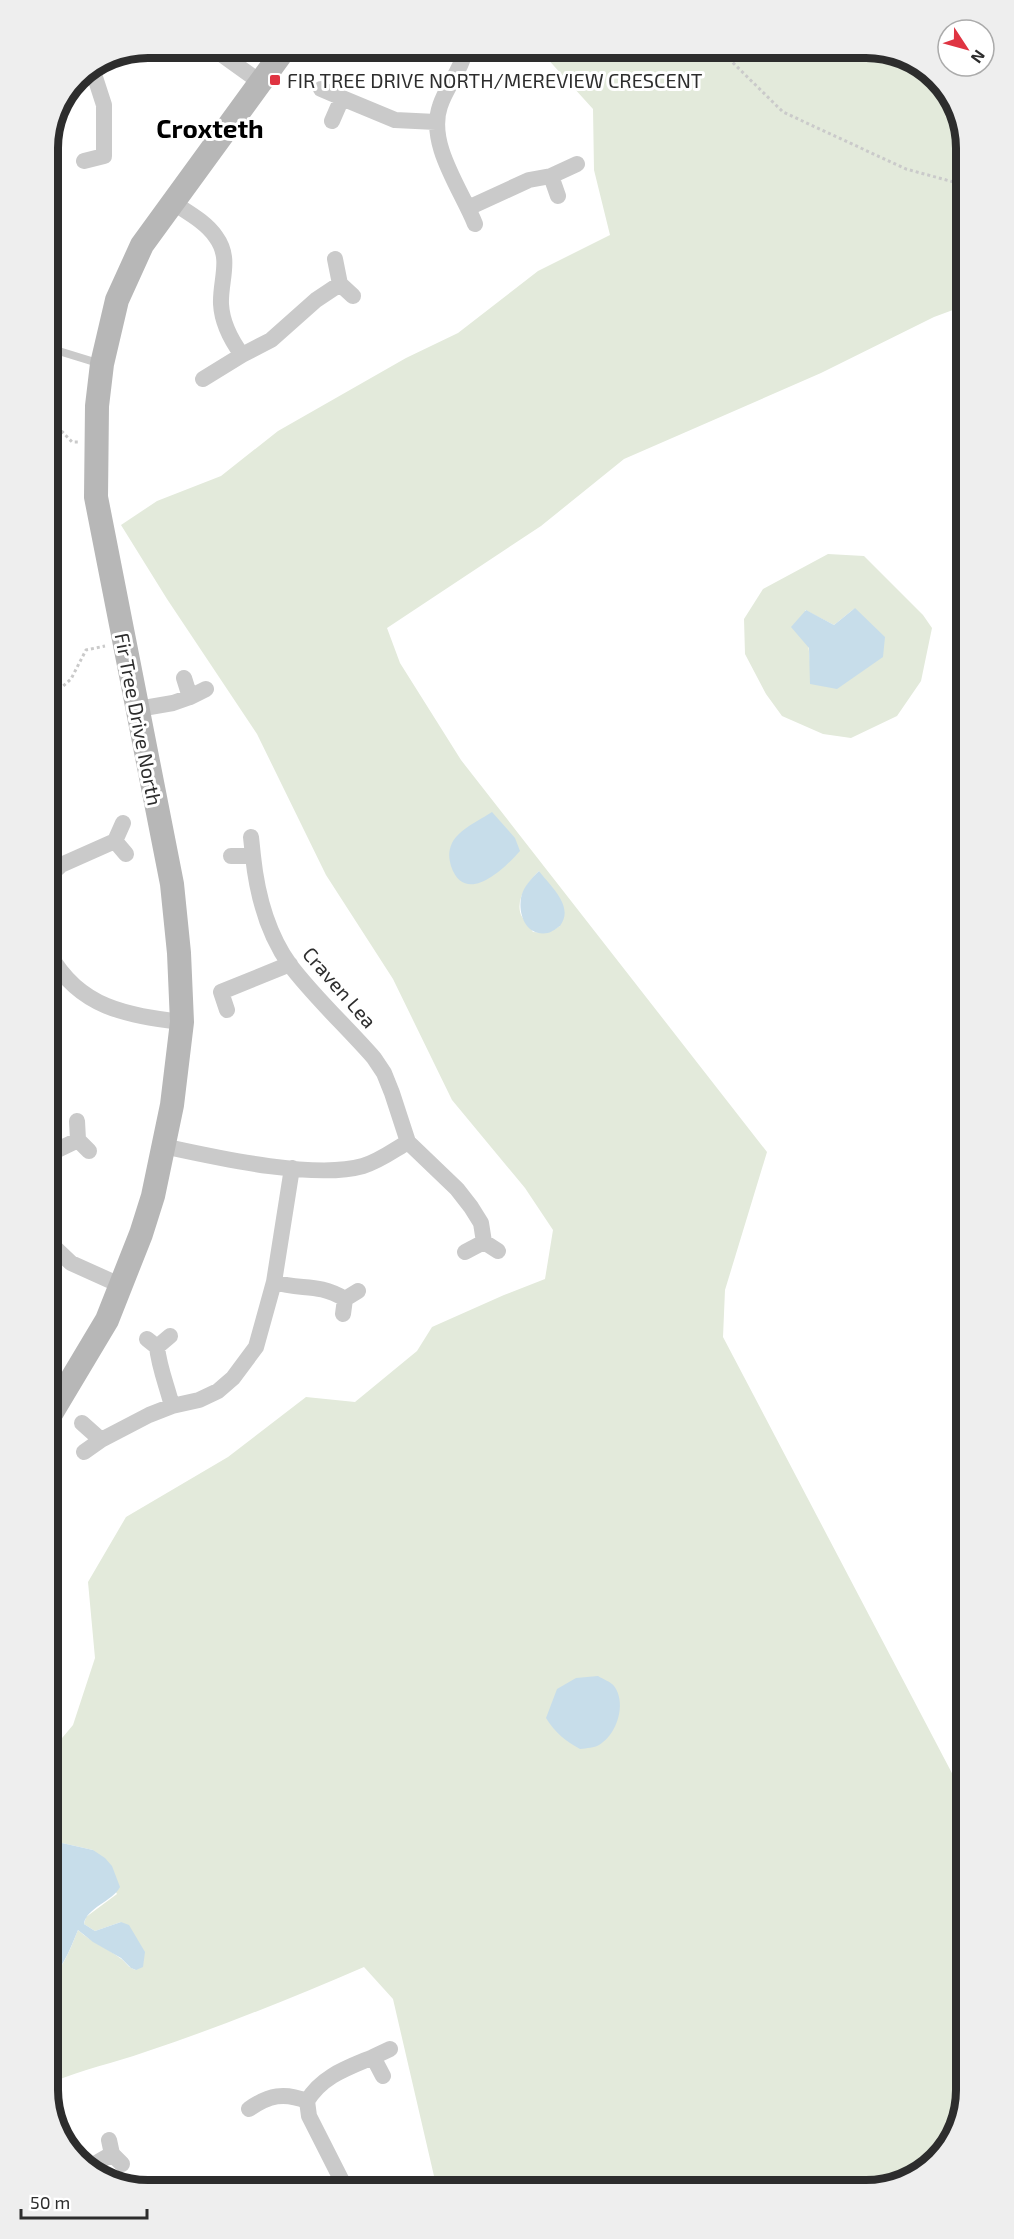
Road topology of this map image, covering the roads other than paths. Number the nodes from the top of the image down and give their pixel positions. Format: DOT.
graph roads {
  1 [pos="228,59"];
  2 [pos="277,59"];
  3 [pos="463,59"];
  4 [pos="95,77"];
  5 [pos="260,82"];
  6 [pos="321,89"];
  7 [pos="342,98"];
  8 [pos="332,121"];
  9 [pos="436,122"];
  10 [pos="84,161"];
  11 [pos="577,164"];
  12 [pos="551,176"];
  13 [pos="558,196"];
  14 [pos="172,202"];
  15 [pos="468,208"];
  16 [pos="475,224"];
  17 [pos="335,259"];
  18 [pos="340,284"];
  19 [pos="353,296"];
  20 [pos="59,351"];
  21 [pos="242,355"];
  22 [pos="102,364"];
  23 [pos="203,379"];
  24 [pos="184,678"];
  25 [pos="206,689"];
  26 [pos="190,697"];
  27 [pos="138,709"];
  28 [pos="123,823"];
  29 [pos="251,837"];
  30 [pos="231,856"];
  31 [pos="253,856"];
  32 [pos="59,867"];
  33 [pos="290,964"];
  34 [pos="59,968"];
  35 [pos="227,1011"];
  36 [pos="182,1022"];
  37 [pos="77,1121"];
  38 [pos="408,1142"];
  39 [pos="163,1146"];
  40 [pos="59,1151"];
  41 [pos="292,1168"];
  42 [pos="59,1252"];
  43 [pos="465,1252"];
  44 [pos="274,1282"];
  45 [pos="122,1286"];
  46 [pos="349,1301"];
  47 [pos="158,1341"];
  48 [pos="59,1400"];
  49 [pos="172,1406"];
  50 [pos="82,1424"];
  51 [pos="101,1440"];
  52 [pos="84,1452"];
  53 [pos="390,2049"];
  54 [pos="373,2057"];
  55 [pos="382,2076"];
  56 [pos="307,2101"];
  57 [pos="248,2110"];
  58 [pos="114,2153"];
  59 [pos="96,2164"];
  60 [pos="341,2180"];
  1 -- 5 [label="street"];
  2 -- 5 [label="street, Fir Tree Drive North"];
  3 -- 9 [label="street"];
  4 -- 10 [label="street"];
  5 -- 14 [label="street, Fir Tree Drive North"];
  6 -- 7 [label="street"];
  7 -- 8 [label="street"];
  7 -- 9 [label="street"];
  9 -- 15 [label="street"];
  11 -- 12 [label="street"];
  12 -- 13 [label="street"];
  12 -- 15 [label="street"];
  14 -- 21 [label="street"];
  14 -- 22 [label="street, Fir Tree Drive North"];
  15 -- 16 [label="street"];
  17 -- 18 [label="street"];
  18 -- 19 [label="street"];
  18 -- 21 [label="street"];
  20 -- 22 [label="lane"];
  21 -- 23 [label="street"];
  22 -- 27 [label="street, Fir Tree Drive North"];
  24 -- 26 [label="street"];
  25 -- 26 [label="street"];
  26 -- 27 [label="street"];
  27 -- 36 [label="street, Fir Tree Drive North"];
  28 -- 32 [label="street"];
  29 -- 31 [label="street, Craven Lea"];
  30 -- 31 [label="street"];
  31 -- 33 [label="street, Craven Lea"];
  33 -- 35 [label="street"];
  33 -- 38 [label="street, Craven Lea"];
  34 -- 36 [label="street"];
  36 -- 39 [label="street, Fir Tree Drive North"];
  37 -- 40 [label="street"];
  38 -- 41 [label="street"];
  38 -- 43 [label="street, Craven Lea"];
  39 -- 41 [label="street"];
  39 -- 45 [label="street, Fir Tree Drive North"];
  41 -- 44 [label="street"];
  42 -- 45 [label="street"];
  44 -- 46 [label="street"];
  44 -- 49 [label="street"];
  45 -- 48 [label="street, Fir Tree Drive North"];
  47 -- 49 [label="street"];
  49 -- 51 [label="street"];
  50 -- 51 [label="street"];
  51 -- 52 [label="street"];
  53 -- 54 [label="street"];
  54 -- 55 [label="street"];
  54 -- 56 [label="street"];
  56 -- 57 [label="street"];
  56 -- 60 [label="street"];
  58 -- 59 [label="street"];
}
